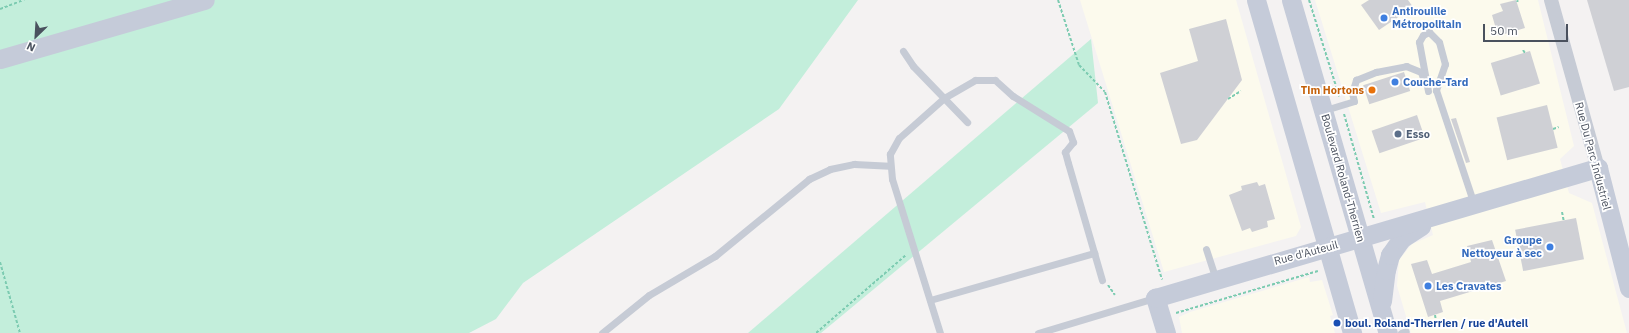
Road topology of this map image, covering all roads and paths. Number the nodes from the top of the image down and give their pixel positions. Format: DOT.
graph roads {
  1 [pos="24,0"];
  2 [pos="205,0"];
  3 [pos="1058,0"];
  4 [pos="1256,0"];
  5 [pos="1291,0"];
  6 [pos="1309,0"];
  7 [pos="1551,0"];
  8 [pos="0,9"];
  9 [pos="1524,50"];
  10 [pos="903,51"];
  11 [pos="1524,53"];
  12 [pos="0,59"];
  13 [pos="1241,91"];
  14 [pos="1338,95"];
  15 [pos="944,98"];
  16 [pos="1228,99"];
  17 [pos="1323,110"];
  18 [pos="1344,113"];
  19 [pos="967,122"];
  20 [pos="1559,127"];
  21 [pos="1553,129"];
  22 [pos="889,166"];
  23 [pos="1598,168"];
  24 [pos="1474,204"];
  25 [pos="1562,212"];
  26 [pos="1434,216"];
  27 [pos="1374,218"];
  28 [pos="1564,222"];
  29 [pos="1361,238"];
  30 [pos="914,247"];
  31 [pos="1327,248"];
  32 [pos="1206,249"];
  33 [pos="1094,253"];
  34 [pos="0,262"];
  35 [pos="1315,272"];
  36 [pos="1216,279"];
  37 [pos="1102,280"];
  38 [pos="1113,288"];
  39 [pos="1629,288"];
  40 [pos="1159,289"];
  41 [pos="1115,295"];
  42 [pos="930,300"];
  43 [pos="1381,310"];
  44 [pos="1177,314"];
  45 [pos="1435,315"];
  46 [pos="1436,321"];
  47 [pos="1398,332"];
  48 [pos="20,333"];
  49 [pos="602,333"];
  50 [pos="816,333"];
  51 [pos="940,333"];
  52 [pos="1038,333"];
  53 [pos="1166,333"];
  54 [pos="1352,333"];
  1 -- 8 [label="path"];
  2 -- 12 [label="street"];
  3 -- 40 [label="path"];
  4 -- 31 [label="street"];
  5 -- 17 [label="street, Boulevard Roland-Therrien"];
  6 -- 14 [label="path"];
  7 -- 23 [label="street, Rue Du Parc Industriel"];
  9 -- 11 [label="path"];
  10 -- 15 [label="lane"];
  13 -- 16 [label="path"];
  15 -- 19 [label="lane"];
  15 -- 22 [label="lane"];
  15 -- 33 [label="lane"];
  17 -- 24 [label="lane"];
  17 -- 29 [label="street, Boulevard Roland-Therrien"];
  18 -- 27 [label="path, Boulevard Roland-Therrien"];
  20 -- 21 [label="path"];
  22 -- 30 [label="lane"];
  22 -- 49 [label="lane"];
  23 -- 24 [label="street, Rue d'Auteuil"];
  23 -- 39 [label="street, Rue Du Parc Industriel"];
  24 -- 26 [label="street, Rue d'Auteuil"];
  25 -- 28 [label="path"];
  26 -- 29 [label="street, Rue d'Auteuil"];
  26 -- 43 [label="street"];
  29 -- 31 [label="street, Rue d'Auteuil"];
  29 -- 43 [label="street, Boulevard Roland-Therrien"];
  30 -- 42 [label="lane"];
  30 -- 50 [label="path"];
  31 -- 36 [label="street, Rue d'Auteuil"];
  31 -- 54 [label="street"];
  32 -- 36 [label="lane"];
  33 -- 37 [label="lane"];
  33 -- 42 [label="lane"];
  34 -- 48 [label="path"];
  35 -- 44 [label="path, Rue d'Auteuil"];
  36 -- 40 [label="street, Rue d'Auteuil"];
  38 -- 41 [label="path"];
  40 -- 52 [label="lane, Rue d'Auteuil"];
  40 -- 53 [label="street"];
  42 -- 51 [label="lane"];
  43 -- 47 [label="street, Boulevard Roland-Therrien"];
  45 -- 46 [label="path"];
}
